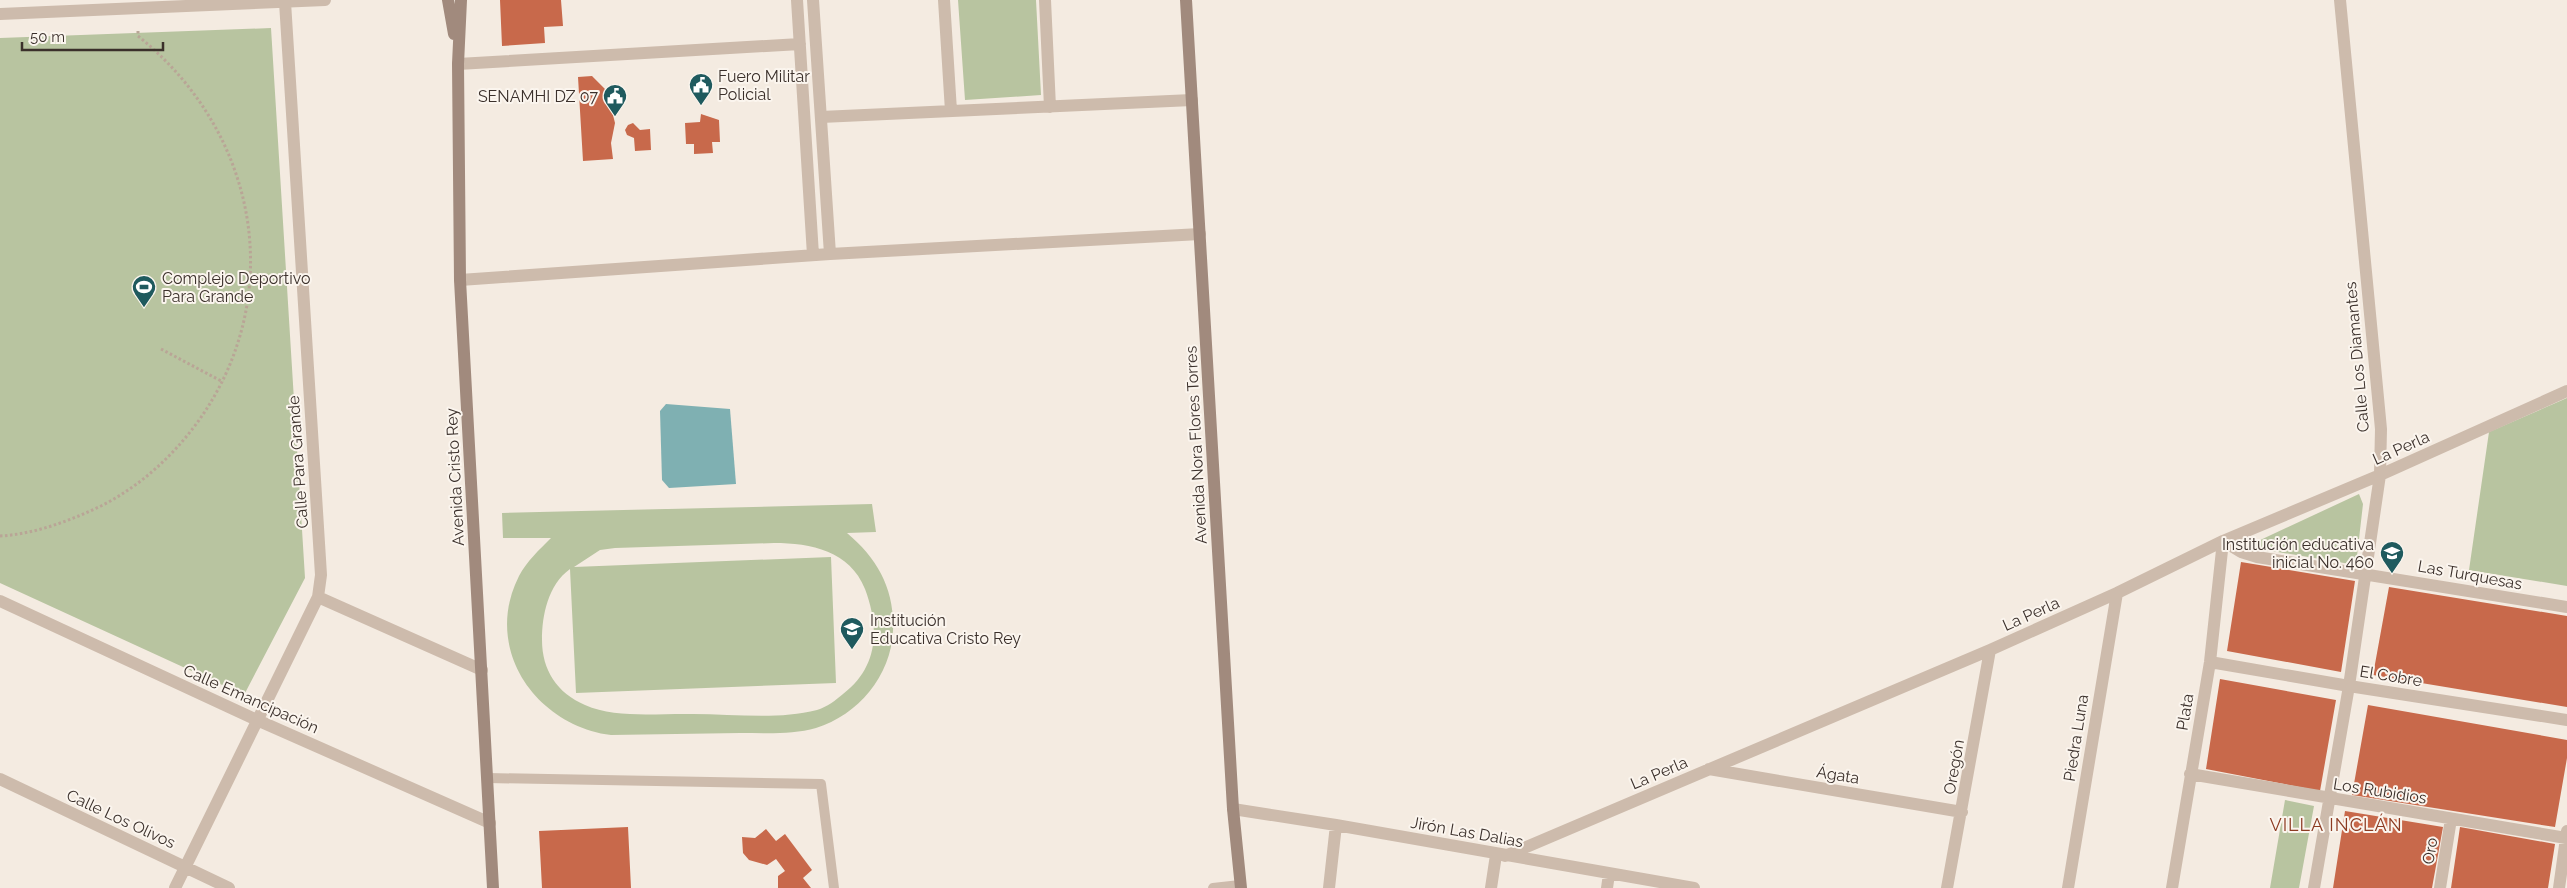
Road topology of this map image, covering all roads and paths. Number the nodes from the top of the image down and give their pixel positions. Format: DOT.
graph roads {
  1 [pos="325,0"];
  2 [pos="448,0"];
  3 [pos="461,0"];
  4 [pos="797,0"];
  5 [pos="813,0"];
  6 [pos="944,0"];
  7 [pos="1044,0"];
  8 [pos="1186,0"];
  9 [pos="2340,0"];
  10 [pos="285,2"];
  11 [pos="0,14"];
  12 [pos="138,30"];
  13 [pos="800,44"];
  14 [pos="458,64"];
  15 [pos="1192,100"];
  16 [pos="1050,106"];
  17 [pos="951,111"];
  18 [pos="821,117"];
  19 [pos="1200,234"];
  20 [pos="830,254"];
  21 [pos="813,255"];
  22 [pos="460,280"];
  23 [pos="161,349"];
  24 [pos="223,382"];
  25 [pos="2567,391"];
  26 [pos="2380,475"];
  27 [pos="0,536"];
  28 [pos="2223,541"];
  29 [pos="2365,573"];
  30 [pos="2117,593"];
  31 [pos="318,597"];
  32 [pos="0,601"];
  33 [pos="2567,607"];
  34 [pos="1990,650"];
  35 [pos="2210,662"];
  36 [pos="482,670"];
  37 [pos="2349,686"];
  38 [pos="256,720"];
  39 [pos="2567,720"];
  40 [pos="1709,769"];
  41 [pos="2190,774"];
  42 [pos="488,778"];
  43 [pos="0,779"];
  44 [pos="2329,799"];
  45 [pos="1233,809"];
  46 [pos="1962,812"];
  47 [pos="2451,818"];
  48 [pos="490,823"];
  49 [pos="1336,825"];
  50 [pos="2566,834"];
  51 [pos="1500,856"];
  52 [pos="185,867"];
  53 [pos="1609,874"];
  54 [pos="1240,886"];
  55 [pos="175,888"];
  56 [pos="229,888"];
  57 [pos="493,888"];
  58 [pos="834,888"];
  59 [pos="1213,888"];
  60 [pos="1329,888"];
  61 [pos="1492,888"];
  62 [pos="1607,888"];
  63 [pos="1694,888"];
  64 [pos="1948,888"];
  65 [pos="2068,888"];
  66 [pos="2172,888"];
  67 [pos="2314,888"];
  68 [pos="2440,888"];
  69 [pos="2558,888"];
  1 -- 10 [label="street"];
  2 -- 14 [label="main road, Avenida Cristo Rey"];
  3 -- 14 [label="main road, Avenida Cristo Rey"];
  4 -- 13 [label="street"];
  5 -- 18 [label="street"];
  6 -- 17 [label="street"];
  7 -- 16 [label="street"];
  8 -- 15 [label="main road, Avenida Nora Flores Torres"];
  9 -- 26 [label="street, Calle Los Diamantes"];
  10 -- 11 [label="street"];
  10 -- 31 [label="street, Calle Para Grande"];
  12 -- 24 [label="path"];
  13 -- 14 [label="street"];
  13 -- 21 [label="street"];
  14 -- 22 [label="main road, Avenida Cristo Rey"];
  15 -- 16 [label="street"];
  15 -- 19 [label="main road, Avenida Nora Flores Torres"];
  16 -- 17 [label="street"];
  17 -- 18 [label="street"];
  18 -- 20 [label="street"];
  19 -- 20 [label="street"];
  19 -- 45 [label="main road, Avenida Nora Flores Torres"];
  20 -- 21 [label="street"];
  21 -- 22 [label="street"];
  22 -- 36 [label="main road, Avenida Cristo Rey"];
  23 -- 24 [label="path"];
  24 -- 27 [label="path"];
  25 -- 26 [label="street, La Perla"];
  26 -- 28 [label="street, La Perla"];
  26 -- 29 [label="street, Calle Los Diamantes"];
  28 -- 29 [label="street, Las Turquesas"];
  28 -- 30 [label="street, La Perla"];
  28 -- 35 [label="street, Plata"];
  29 -- 33 [label="street, Las Turquesas"];
  29 -- 37 [label="street, Calle Los Diamantes"];
  30 -- 34 [label="street, La Perla"];
  30 -- 65 [label="street, Piedra Luna"];
  31 -- 36 [label="street"];
  31 -- 38 [label="street, Calle Para Grande"];
  32 -- 38 [label="street, Calle Emancipación"];
  34 -- 40 [label="street, La Perla"];
  34 -- 46 [label="street, Oregón"];
  35 -- 37 [label="street, El Cobre"];
  35 -- 41 [label="street, Plata"];
  36 -- 42 [label="main road, Avenida Cristo Rey"];
  37 -- 39 [label="street, El Cobre"];
  37 -- 44 [label="street, Calle Los Diamantes"];
  38 -- 48 [label="street, Calle Emancipación"];
  38 -- 52 [label="street, Calle Para Grande"];
  40 -- 46 [label="street, Ágata"];
  40 -- 51 [label="street, La Perla"];
  41 -- 44 [label="street, Los Rubidios"];
  41 -- 66 [label="street, Plata"];
  42 -- 48 [label="main road, Avenida Cristo Rey"];
  42 -- 58 [label="lane"];
  43 -- 52 [label="street, Calle Los Olivos"];
  44 -- 47 [label="street, Los Rubidios"];
  44 -- 67 [label="street, Calle Los Diamantes"];
  45 -- 49 [label="street, Jirón Las Dalias"];
  45 -- 54 [label="main road, Avenida Nora Flores Torres"];
  46 -- 64 [label="street, Oregón"];
  47 -- 50 [label="street, Los Rubidios"];
  47 -- 68 [label="street, Oro"];
  48 -- 57 [label="main road, Avenida Cristo Rey"];
  49 -- 51 [label="street, Jirón Las Dalias"];
  49 -- 60 [label="street"];
  50 -- 69 [label="street"];
  51 -- 53 [label="street, Jirón Las Dalias"];
  51 -- 61 [label="street"];
  52 -- 55 [label="street, Calle Para Grande"];
  52 -- 56 [label="street, Calle Los Olivos"];
  53 -- 62 [label="street"];
  53 -- 63 [label="street, Jirón Las Dalias"];
  54 -- 59 [label="lane"];
}
